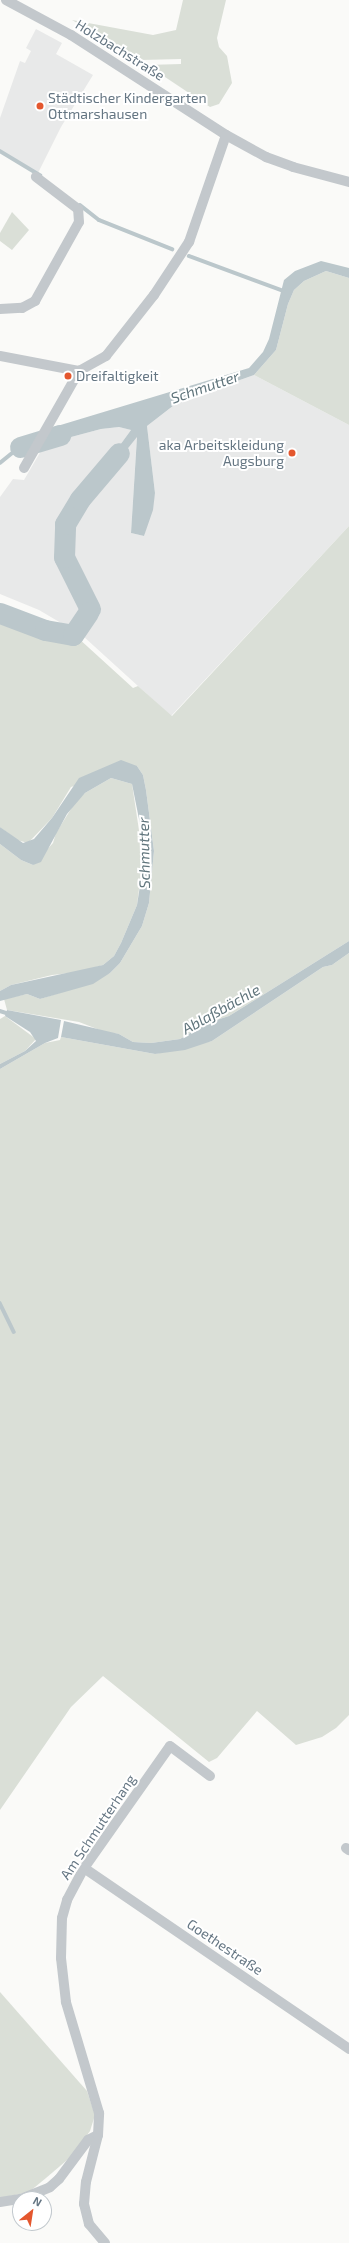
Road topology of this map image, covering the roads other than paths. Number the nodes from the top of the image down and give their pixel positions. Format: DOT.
graph roads {
  1 [pos="6,0"];
  2 [pos="226,135"];
  3 [pos="36,177"];
  4 [pos="349,182"];
  5 [pos="0,309"];
  6 [pos="0,356"];
  7 [pos="80,371"];
  8 [pos="24,468"];
  9 [pos="210,1776"];
  10 [pos="84,1868"];
  11 [pos="349,2049"];
  12 [pos="98,2135"];
  13 [pos="40,2191"];
  14 [pos="12,2200"];
  15 [pos="0,2202"];
  16 [pos="105,2243"];
  1 -- 2 [label="street, Holzbachstraße"];
  2 -- 4 [label="street, Holzbachstraße"];
  2 -- 7 [label="street"];
  3 -- 5 [label="street"];
  6 -- 7 [label="street"];
  7 -- 8 [label="street"];
  9 -- 10 [label="street, Am Schmutterhang"];
  10 -- 11 [label="street, Goethestraße"];
  10 -- 12 [label="street, Am Schmutterhang"];
  12 -- 13 [label="street"];
  12 -- 16 [label="street, Am Schmutterhang"];
  14 -- 15 [label="street"];
}
